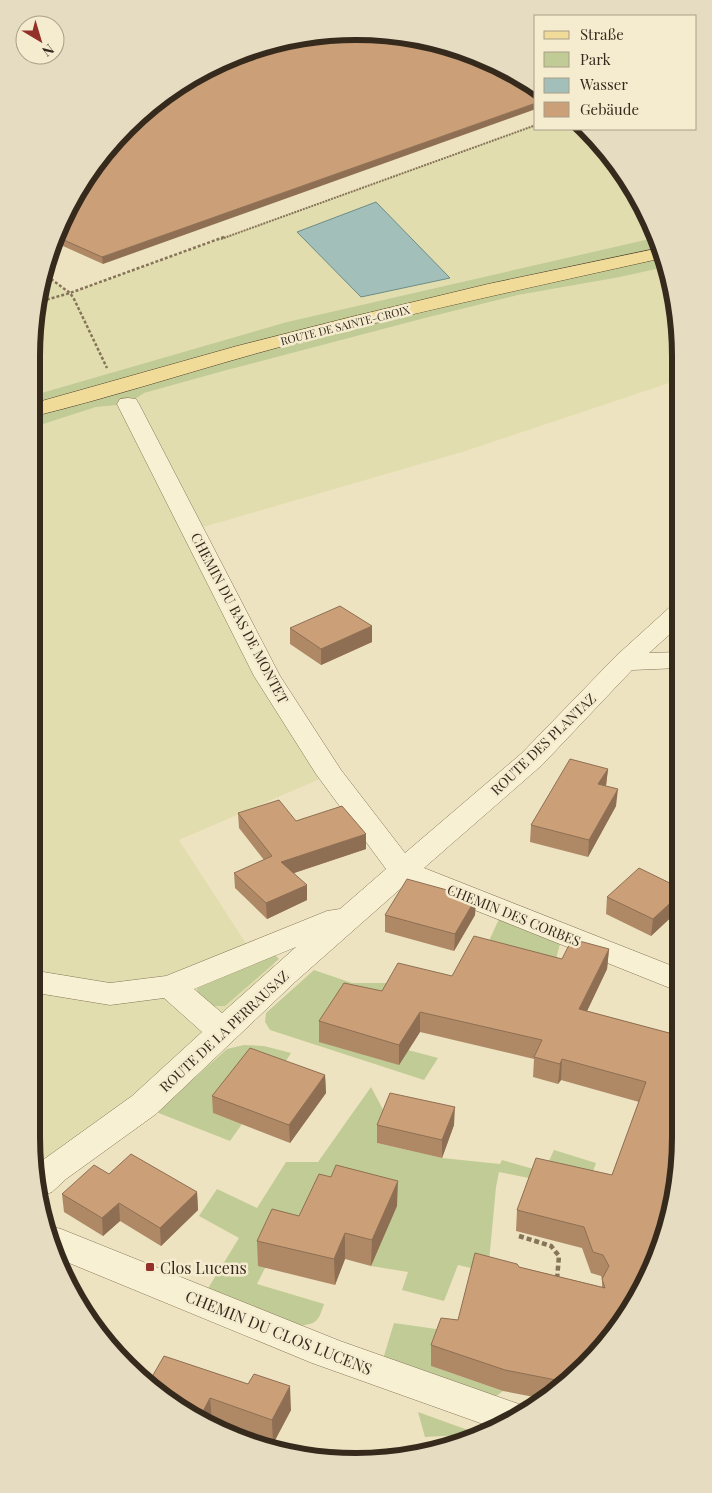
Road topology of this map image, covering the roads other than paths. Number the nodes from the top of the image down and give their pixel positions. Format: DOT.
graph roads {
  1 [pos="655,254"];
  2 [pos="128,404"];
  3 [pos="40,408"];
  4 [pos="672,619"];
  5 [pos="672,660"];
  6 [pos="626,662"];
  7 [pos="403,871"];
  8 [pos="361,909"];
  9 [pos="672,978"];
  10 [pos="40,982"];
  11 [pos="171,986"];
  12 [pos="222,1032"];
  13 [pos="43,1179"];
  14 [pos="59,1243"];
  15 [pos="505,1415"];
  1 -- 3 [label="main road, ROUTE DE SAINTE-CROIX"];
  2 -- 7 [label="street, CHEMIN DU BAS DE MONTET"];
  4 -- 6 [label="street, ROUTE DES PLANTAZ"];
  5 -- 6 [label="street"];
  6 -- 7 [label="street, ROUTE DES PLANTAZ"];
  7 -- 8 [label="street, ROUTE DE LA PERRAUSAZ"];
  7 -- 9 [label="street, CHEMIN DES CORBES"];
  8 -- 11 [label="street"];
  8 -- 12 [label="street, ROUTE DE LA PERRAUSAZ"];
  10 -- 11 [label="street"];
  11 -- 12 [label="street"];
  12 -- 13 [label="street, ROUTE DE LA PERRAUSAZ"];
  14 -- 15 [label="street, CHEMIN DU CLOS LUCENS"];
}
